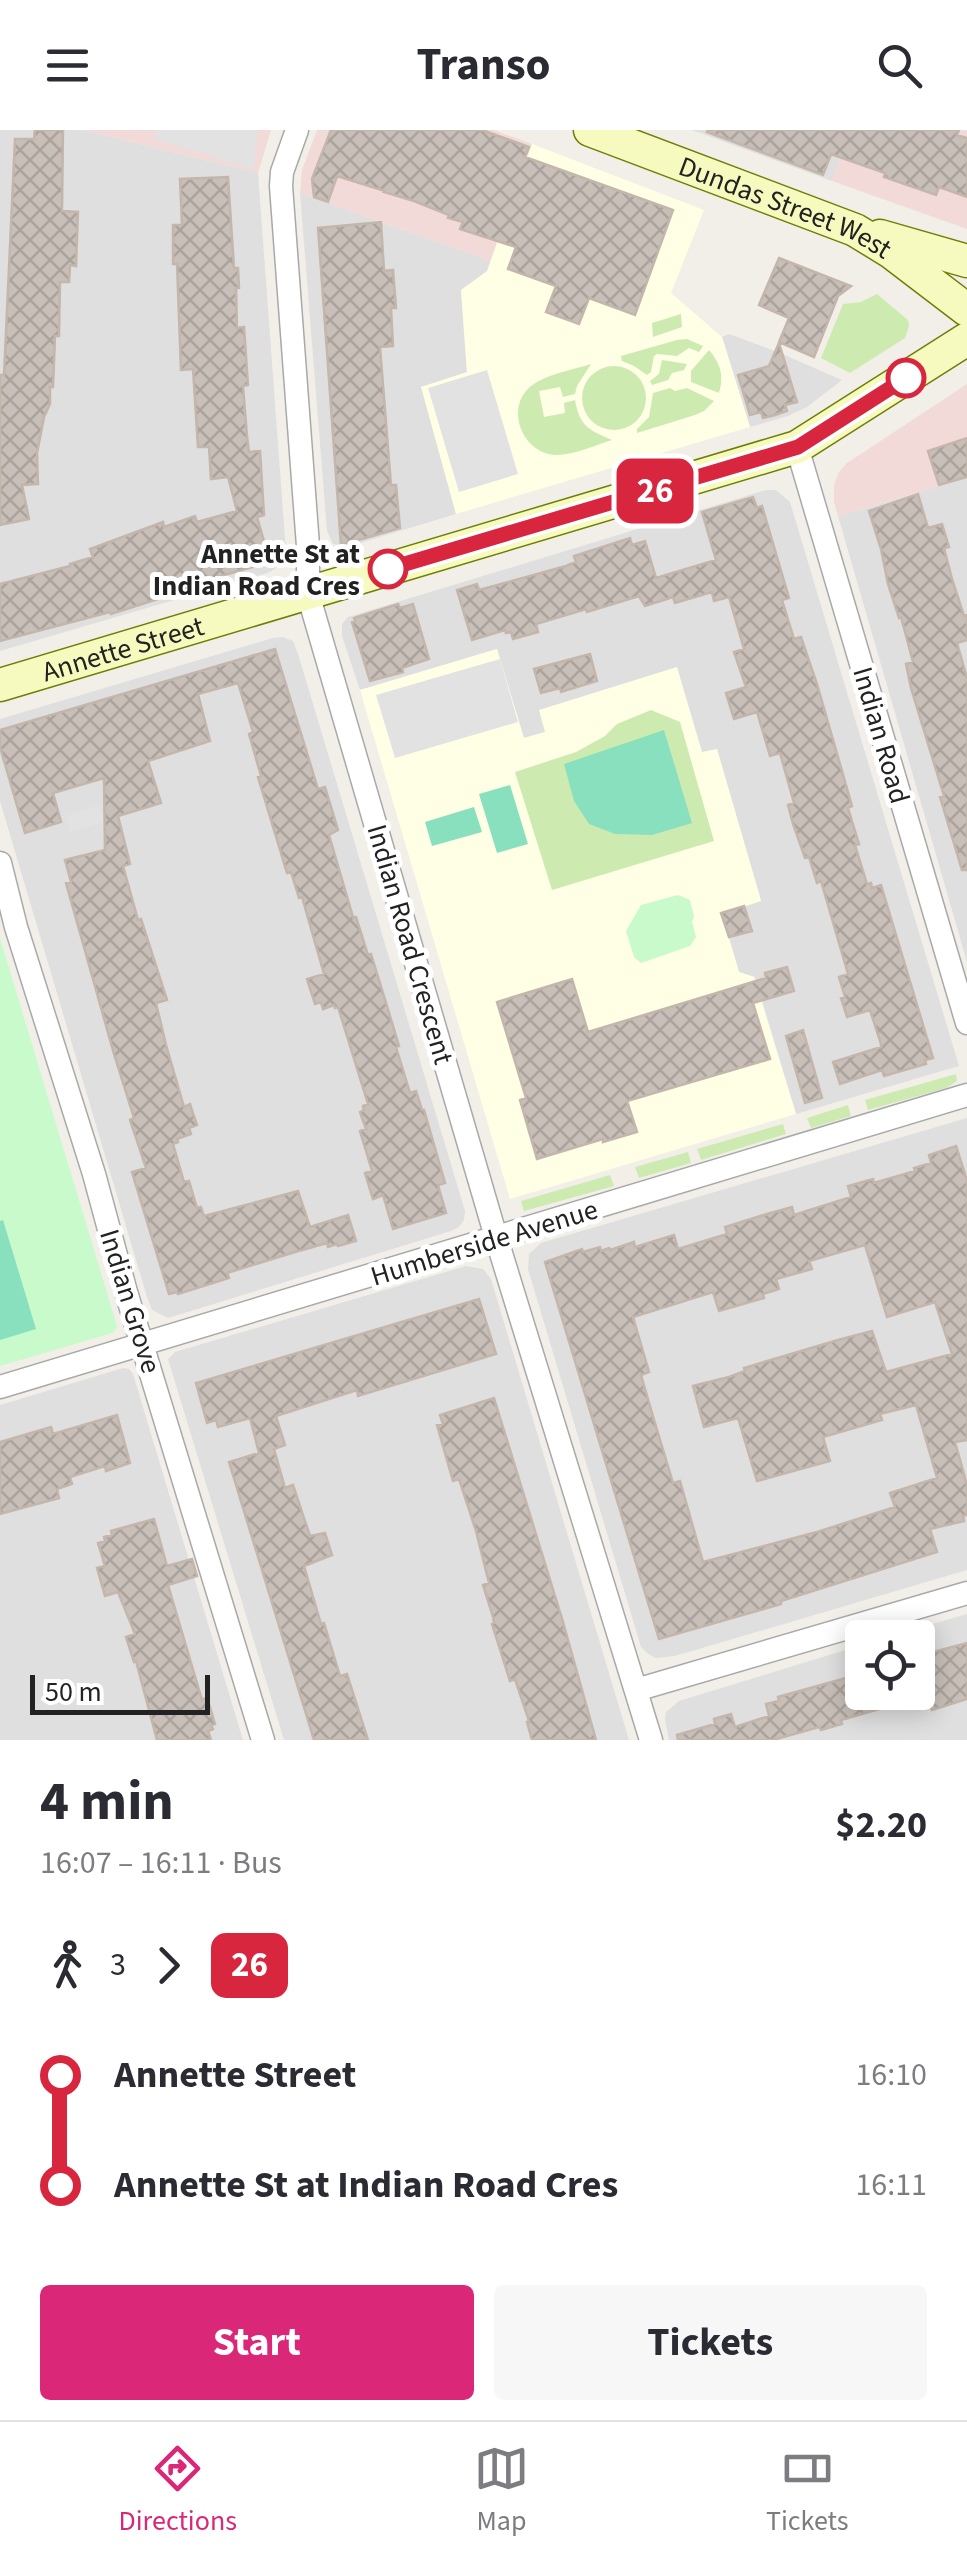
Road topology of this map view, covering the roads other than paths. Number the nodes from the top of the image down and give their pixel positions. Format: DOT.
graph roads {
  1 [pos="297,130"];
  2 [pos="590,130"];
  3 [pos="855,230"];
  4 [pos="967,261"];
  5 [pos="967,310"];
  6 [pos="967,339"];
  7 [pos="798,447"];
  8 [pos="308,594"];
  9 [pos="0,685"];
  10 [pos="0,862"];
  11 [pos="967,1023"];
  12 [pos="967,1095"];
  13 [pos="496,1237"];
  14 [pos="144,1345"];
  15 [pos="0,1387"];
  16 [pos="967,1594"];
  17 [pos="636,1690"];
  18 [pos="263,1740"];
  19 [pos="651,1740"];
  1 -- 8 [label="street, Indian Road Crescent"];
  2 -- 3 [label="street, Dundas Street West"];
  3 -- 4 [label="street"];
  3 -- 5 [label="street, Dundas Street West"];
  6 -- 7 [label="street, Annette Street"];
  7 -- 8 [label="street, Annette Street"];
  7 -- 11 [label="street, Indian Road"];
  8 -- 9 [label="street, Annette Street"];
  8 -- 13 [label="street, Indian Road Crescent"];
  10 -- 14 [label="street, Indian Grove"];
  12 -- 13 [label="street, Humberside Avenue"];
  13 -- 14 [label="street, Humberside Avenue"];
  13 -- 17 [label="street, Indian Road Crescent"];
  14 -- 15 [label="street, Humberside Avenue"];
  14 -- 18 [label="street, Indian Grove"];
  16 -- 17 [label="street"];
  17 -- 19 [label="street, Indian Road Crescent"];
}
